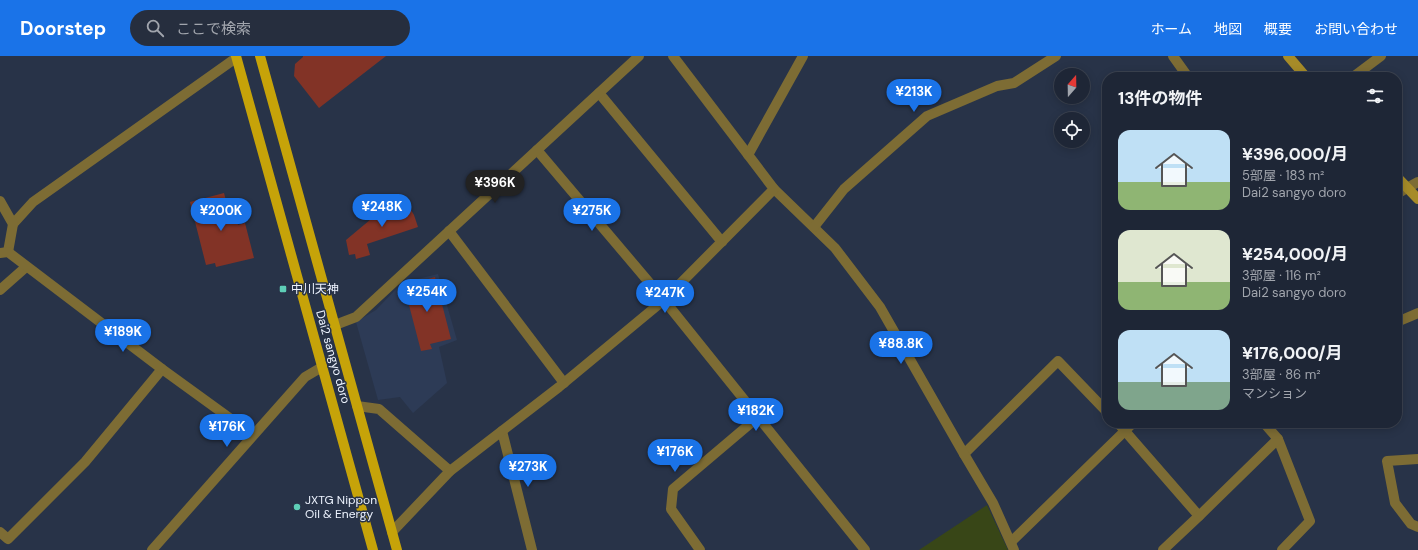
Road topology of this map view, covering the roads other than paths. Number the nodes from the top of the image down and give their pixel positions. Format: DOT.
graph roads {
  1 [pos="260,56"];
  2 [pos="639,56"];
  3 [pos="672,56"];
  4 [pos="803,56"];
  5 [pos="1056,56"];
  6 [pos="1173,56"];
  7 [pos="1288,56"];
  8 [pos="1381,56"];
  9 [pos="236,57"];
  10 [pos="1184,72"];
  11 [pos="1302,72"];
  12 [pos="1360,72"];
  13 [pos="599,93"];
  14 [pos="537,150"];
  15 [pos="748,155"];
  16 [pos="1402,182"];
  17 [pos="1418,182"];
  18 [pos="1407,188"];
  19 [pos="774,189"];
  20 [pos="1402,191"];
  21 [pos="1418,199"];
  22 [pos="0,201"];
  23 [pos="13,224"];
  24 [pos="814,227"];
  25 [pos="449,231"];
  26 [pos="722,242"];
  27 [pos="4,252"];
  28 [pos="26,267"];
  29 [pos="0,290"];
  30 [pos="664,300"];
  31 [pos="1418,313"];
  32 [pos="1402,320"];
  33 [pos="335,325"];
  34 [pos="322,367"];
  35 [pos="162,369"];
  36 [pos="564,383"];
  37 [pos="357,406"];
  38 [pos="1102,407"];
  39 [pos="758,417"];
  40 [pos="1120,428"];
  41 [pos="1122,428"];
  42 [pos="1268,428"];
  43 [pos="502,431"];
  44 [pos="253,435"];
  45 [pos="1278,439"];
  46 [pos="964,454"];
  47 [pos="1418,459"];
  48 [pos="450,470"];
  49 [pos="1199,516"];
  50 [pos="1418,527"];
  51 [pos="0,532"];
  52 [pos="392,532"];
  53 [pos="1012,546"];
  54 [pos="152,550"];
  55 [pos="373,550"];
  56 [pos="397,550"];
  57 [pos="532,550"];
  58 [pos="700,550"];
  59 [pos="865,550"];
  60 [pos="1163,550"];
  61 [pos="1282,550"];
  1 -- 33 [label="main road, Dai2 sangyo doro"];
  2 -- 13 [label="street"];
  3 -- 15 [label="street"];
  4 -- 15 [label="street"];
  5 -- 24 [label="street"];
  6 -- 10 [label="street"];
  7 -- 11 [label="street"];
  8 -- 12 [label="street"];
  9 -- 23 [label="street"];
  9 -- 34 [label="main road, Dai2 sangyo doro"];
  13 -- 14 [label="street"];
  13 -- 26 [label="street"];
  14 -- 25 [label="street"];
  14 -- 30 [label="street"];
  15 -- 19 [label="street"];
  16 -- 18 [label="street"];
  17 -- 18 [label="street"];
  18 -- 20 [label="street"];
  18 -- 21 [label="street"];
  19 -- 24 [label="street"];
  19 -- 26 [label="street"];
  22 -- 23 [label="street"];
  23 -- 27 [label="street"];
  24 -- 46 [label="street"];
  25 -- 33 [label="street"];
  25 -- 36 [label="street"];
  26 -- 30 [label="street"];
  27 -- 28 [label="street"];
  28 -- 29 [label="street"];
  28 -- 35 [label="street"];
  30 -- 36 [label="street"];
  30 -- 39 [label="street"];
  31 -- 32 [label="street"];
  33 -- 37 [label="main road, Dai2 sangyo doro"];
  34 -- 44 [label="street"];
  34 -- 55 [label="main road, Dai2 sangyo doro"];
  35 -- 44 [label="street"];
  35 -- 51 [label="street"];
  36 -- 43 [label="street"];
  37 -- 48 [label="street"];
  37 -- 52 [label="main road, Dai2 sangyo doro"];
  38 -- 46 [label="street"];
  39 -- 58 [label="street"];
  39 -- 59 [label="street"];
  40 -- 53 [label="street"];
  41 -- 49 [label="street"];
  42 -- 45 [label="street"];
  43 -- 48 [label="street"];
  43 -- 57 [label="street"];
  44 -- 54 [label="street"];
  45 -- 49 [label="street"];
  45 -- 61 [label="street"];
  46 -- 53 [label="street"];
  47 -- 50 [label="street"];
  48 -- 52 [label="street"];
  49 -- 60 [label="street"];
  52 -- 56 [label="main road, Dai2 sangyo doro"];
}
